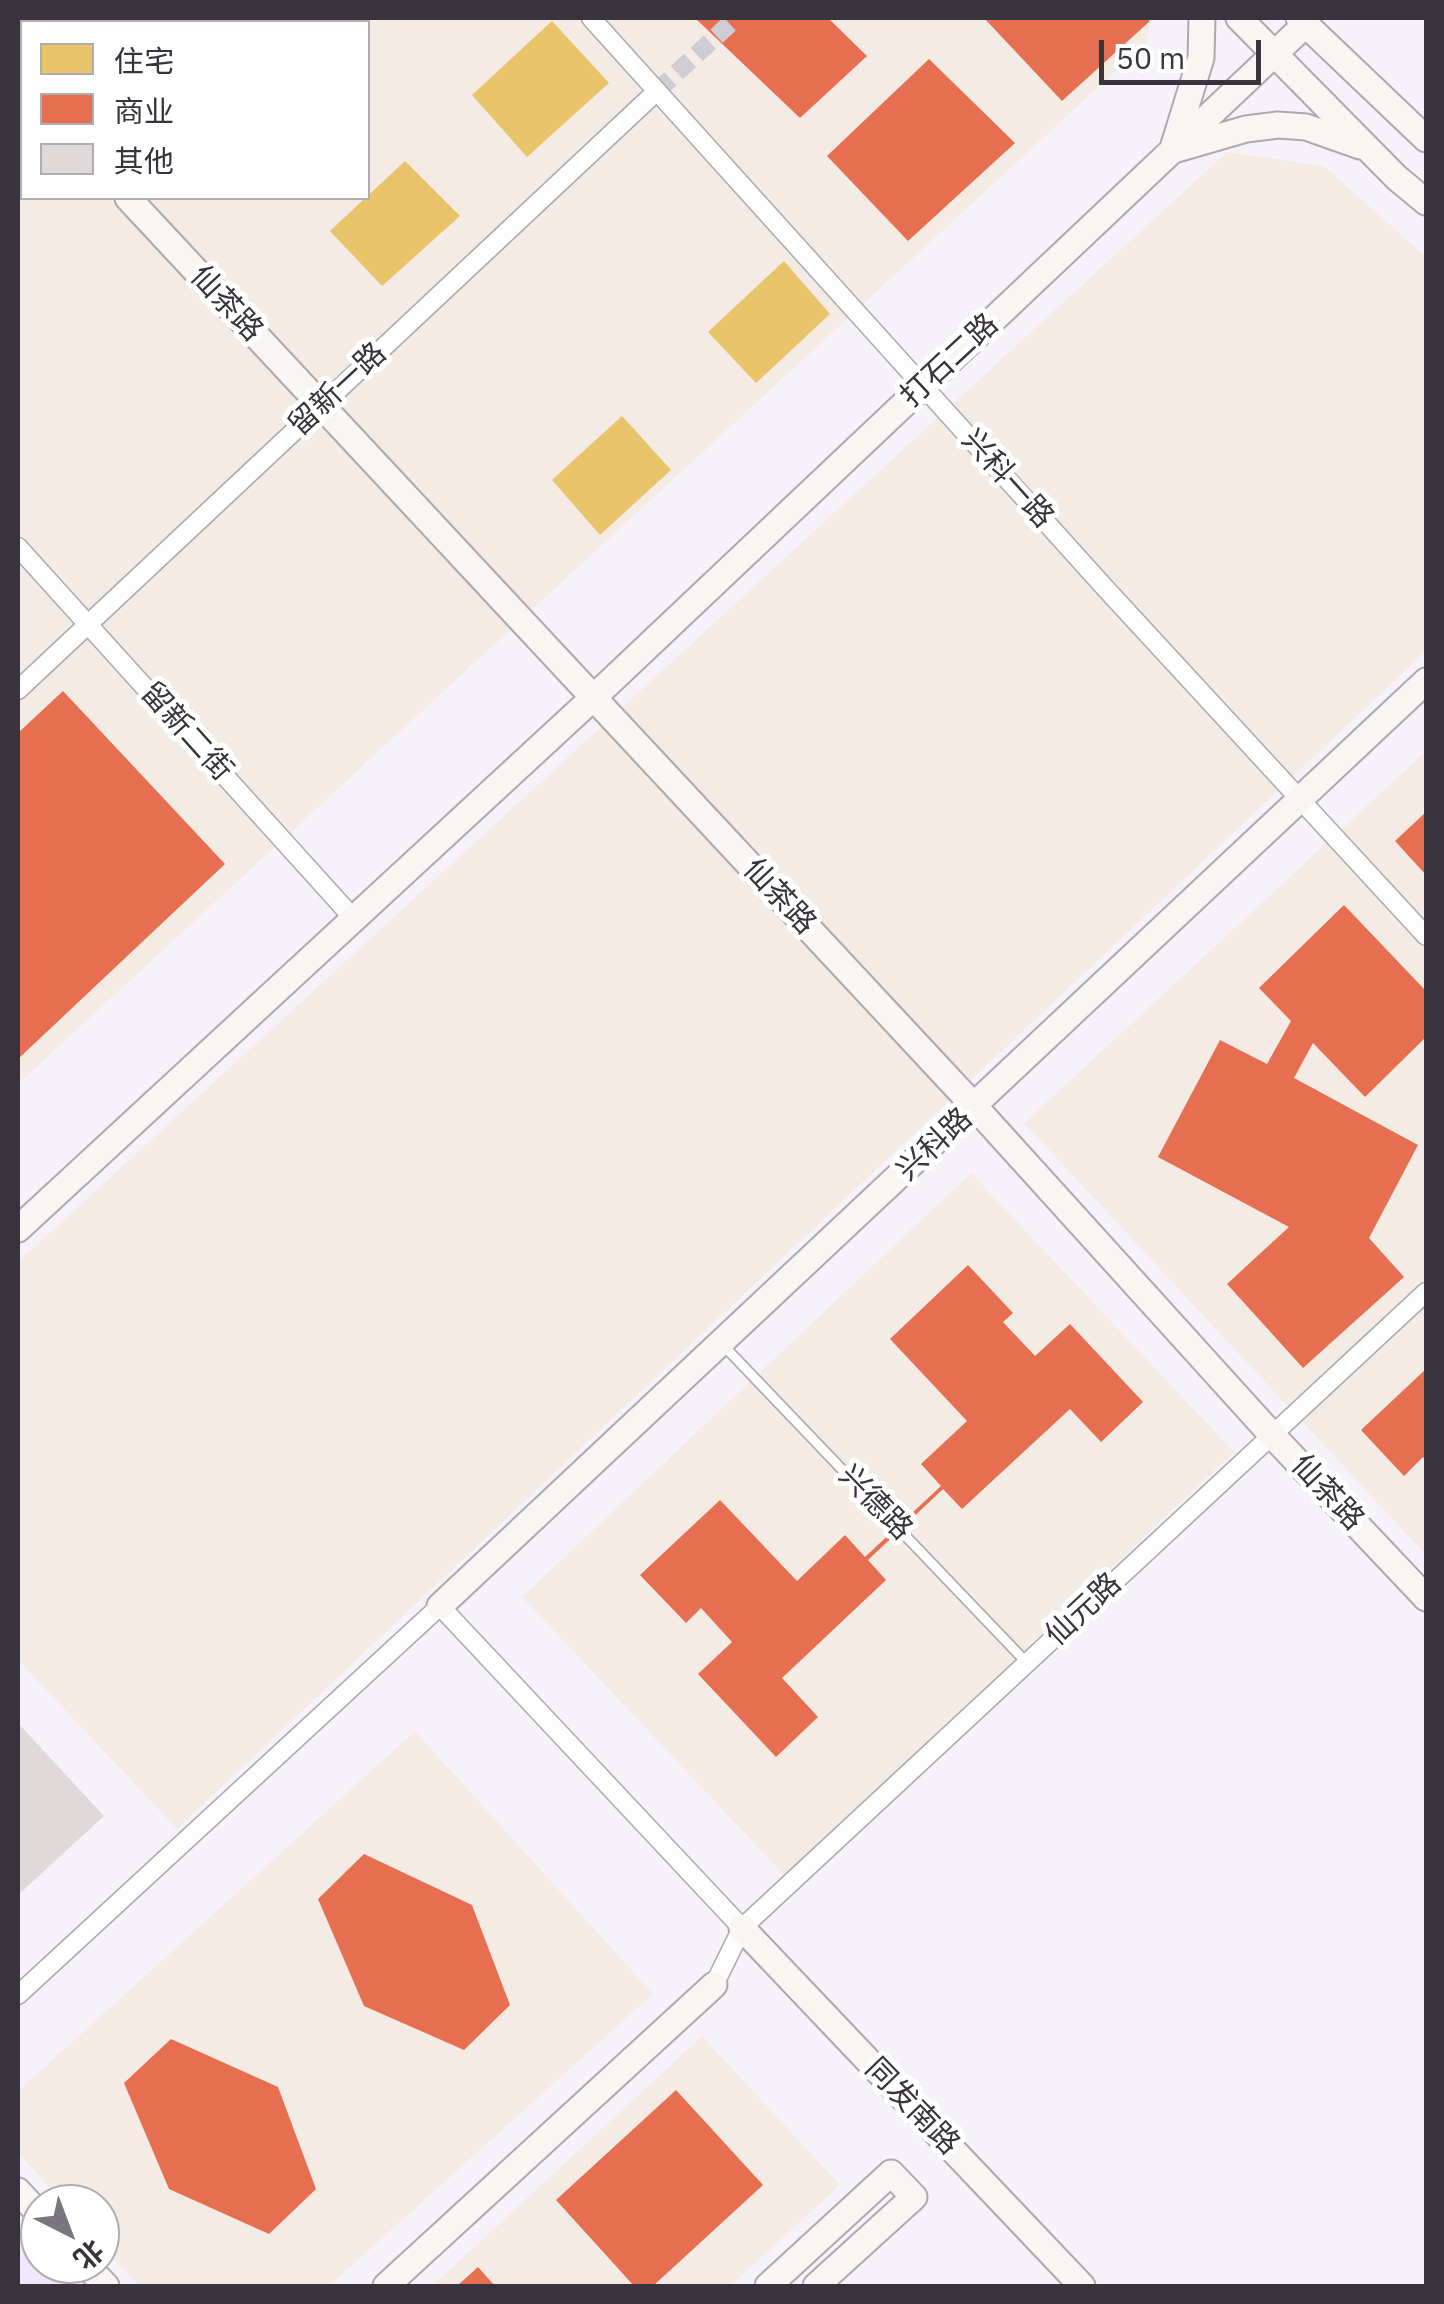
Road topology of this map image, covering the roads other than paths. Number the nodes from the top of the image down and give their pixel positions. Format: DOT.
graph roads {
  1 [pos="591,18"];
  2 [pos="1202,18"];
  3 [pos="1239,18"];
  4 [pos="1302,21"];
  5 [pos="1274,54"];
  6 [pos="658,91"];
  7 [pos="1426,139"];
  8 [pos="1369,149"];
  9 [pos="1172,151"];
  10 [pos="130,200"];
  11 [pos="1426,202"];
  12 [pos="923,386"];
  13 [pos="320,406"];
  14 [pos="18,547"];
  15 [pos="88,624"];
  16 [pos="1426,681"];
  17 [pos="18,690"];
  18 [pos="593,698"];
  19 [pos="1298,800"];
  20 [pos="354,919"];
  21 [pos="1426,936"];
  22 [pos="976,1107"];
  23 [pos="18,1229"];
  24 [pos="1426,1292"];
  25 [pos="722,1344"];
  26 [pos="1272,1435"];
  27 [pos="1426,1598"];
  28 [pos="440,1606"];
  29 [pos="1027,1662"];
  30 [pos="742,1928"];
  31 [pos="714,1985"];
  32 [pos="18,1995"];
  33 [pos="386,2286"];
  34 [pos="768,2286"];
  35 [pos="816,2286"];
  36 [pos="1082,2286"];
  1 -- 6 [label="street, 兴科一路"];
  2 -- 9 [label="street"];
  3 -- 5 [label="street"];
  4 -- 5 [label="street, 打石二路"];
  4 -- 7 [label="street"];
  5 -- 8 [label="street"];
  5 -- 9 [label="street, 打石二路"];
  6 -- 12 [label="street, 兴科一路"];
  6 -- 13 [label="street, 留新一路"];
  8 -- 9 [label="street"];
  8 -- 11 [label="street"];
  9 -- 12 [label="street, 打石二路"];
  10 -- 13 [label="street, 仙茶路"];
  12 -- 18 [label="street, 打石二路"];
  12 -- 19 [label="street, 兴科一路"];
  13 -- 15 [label="street, 留新一路"];
  13 -- 18 [label="street, 仙茶路"];
  14 -- 15 [label="street, 留新二街"];
  15 -- 17 [label="street, 留新一路"];
  15 -- 20 [label="street, 留新二街"];
  16 -- 19 [label="street, 兴科路"];
  18 -- 20 [label="street, 打石二路"];
  18 -- 22 [label="street, 仙茶路"];
  19 -- 21 [label="street, 兴科一路"];
  19 -- 22 [label="street, 兴科路"];
  20 -- 23 [label="street, 打石二路"];
  22 -- 25 [label="street, 兴科路"];
  22 -- 26 [label="street, 仙茶路"];
  24 -- 26 [label="street, 仙元路"];
  25 -- 28 [label="street, 兴科路"];
  25 -- 29 [label="lane, 兴德路"];
  26 -- 27 [label="street, 仙茶路"];
  26 -- 29 [label="street, 仙元路"];
  28 -- 30 [label="street"];
  28 -- 32 [label="street"];
  29 -- 30 [label="street, 仙元路"];
  30 -- 31 [label="street"];
  30 -- 36 [label="street, 同发南路"];
  31 -- 33 [label="street"];
  34 -- 35 [label="street"];
}
